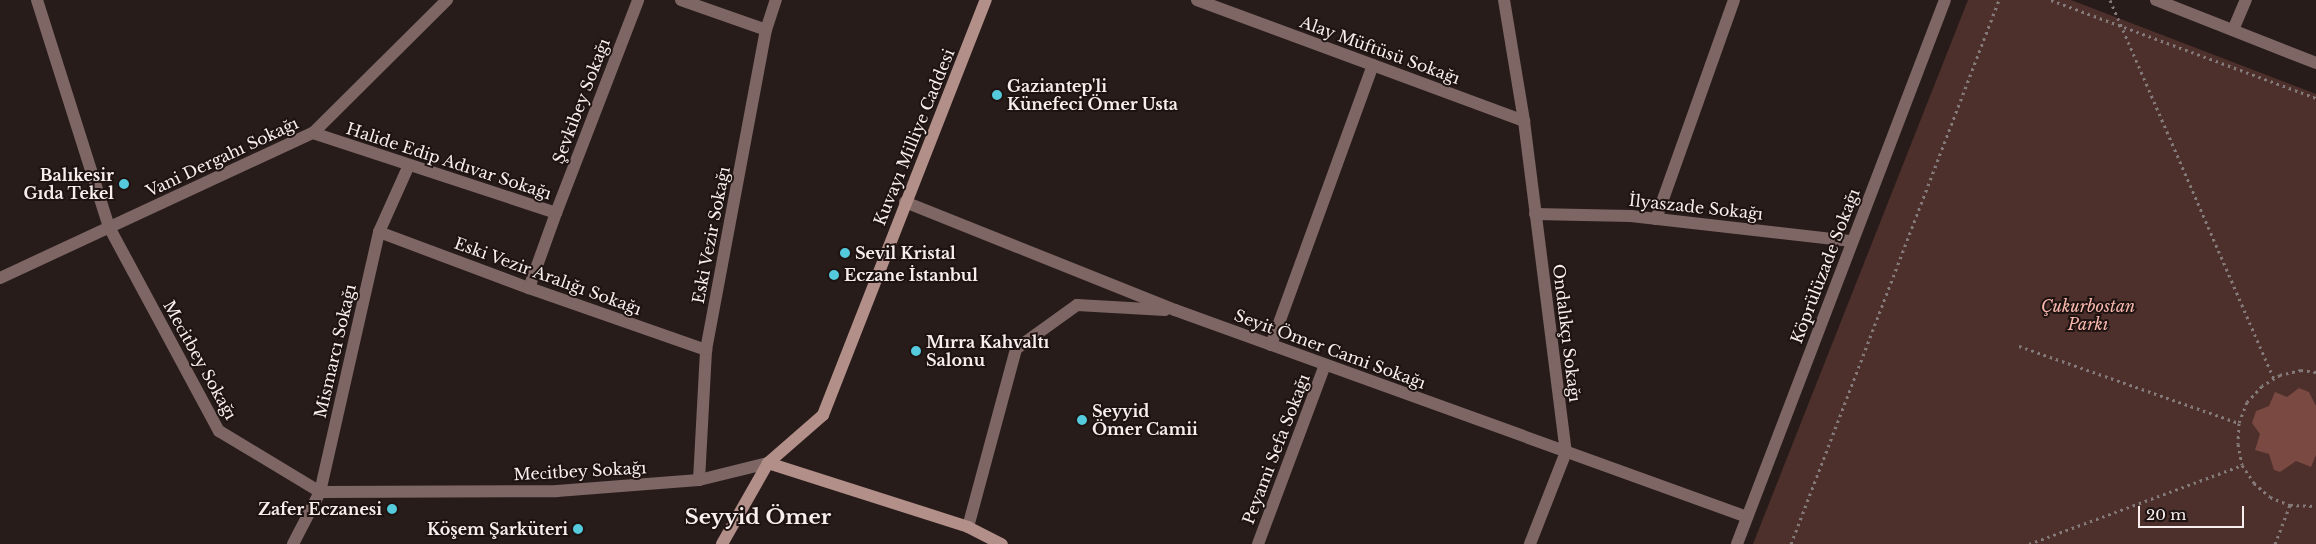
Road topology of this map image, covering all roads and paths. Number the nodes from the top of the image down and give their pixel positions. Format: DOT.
graph roads {
  1 [pos="37,0"];
  2 [pos="447,0"];
  3 [pos="638,0"];
  4 [pos="681,0"];
  5 [pos="776,0"];
  6 [pos="986,0"];
  7 [pos="1197,0"];
  8 [pos="1504,0"];
  9 [pos="1734,0"];
  10 [pos="1945,0"];
  11 [pos="1999,0"];
  12 [pos="2051,0"];
  13 [pos="2110,0"];
  14 [pos="2156,0"];
  15 [pos="2246,0"];
  16 [pos="2121,26"];
  17 [pos="766,30"];
  18 [pos="2233,30"];
  19 [pos="2316,63"];
  20 [pos="1374,65"];
  21 [pos="2316,98"];
  22 [pos="1524,121"];
  23 [pos="313,133"];
  24 [pos="409,165"];
  25 [pos="905,202"];
  26 [pos="556,213"];
  27 [pos="1535,214"];
  28 [pos="1656,219"];
  29 [pos="109,228"];
  30 [pos="379,232"];
  31 [pos="1852,241"];
  32 [pos="0,278"];
  33 [pos="529,288"];
  34 [pos="1175,310"];
  35 [pos="1271,345"];
  36 [pos="2019,346"];
  37 [pos="706,350"];
  38 [pos="1325,365"];
  39 [pos="2316,372"];
  40 [pos="2274,379"];
  41 [pos="2239,422"];
  42 [pos="1566,452"];
  43 [pos="768,463"];
  44 [pos="2242,465"];
  45 [pos="699,480"];
  46 [pos="320,492"];
  47 [pos="2290,505"];
  48 [pos="2316,506"];
  49 [pos="1747,517"];
  50 [pos="968,527"];
  51 [pos="293,544"];
  52 [pos="722,544"];
  53 [pos="1002,544"];
  54 [pos="1258,544"];
  55 [pos="1530,544"];
  56 [pos="1737,544"];
  57 [pos="1791,544"];
  58 [pos="2029,544"];
  59 [pos="2275,544"];
  1 -- 29 [label="street, Meсitbey Sokağı"];
  2 -- 23 [label="street, Vani Dergahı Sokağı"];
  3 -- 26 [label="street, Şevkibey Sokağı"];
  4 -- 17 [label="street"];
  5 -- 17 [label="street, Eski Vezir Sokağı"];
  6 -- 25 [label="street, Kuvayı Milliye Caddesi"];
  7 -- 20 [label="street, Alay Müftüsü Sokağı"];
  8 -- 22 [label="street, Ondalıkçı Sokağı"];
  9 -- 28 [label="street"];
  10 -- 31 [label="street, Köprülüzade Sokağı"];
  11 -- 57 [label="path"];
  12 -- 16 [label="path"];
  13 -- 16 [label="path"];
  14 -- 18 [label="street"];
  15 -- 18 [label="street"];
  16 -- 21 [label="path"];
  16 -- 40 [label="path"];
  17 -- 37 [label="street, Eski Vezir Sokağı"];
  18 -- 19 [label="street"];
  20 -- 22 [label="street, Alay Müftüsü Sokağı"];
  20 -- 35 [label="street"];
  22 -- 27 [label="street, Ondalıkçı Sokağı"];
  23 -- 24 [label="street, Halide Edip Adıvar Sokağı"];
  23 -- 29 [label="street, Vani Dergahı Sokağı"];
  24 -- 26 [label="street, Halide Edip Adıvar Sokağı"];
  24 -- 30 [label="street, Mismarcı Sokağı"];
  25 -- 34 [label="street, Seyit Ömer Cami Sokağı"];
  25 -- 43 [label="street, Kuvayı Milliye Caddesi"];
  26 -- 33 [label="street, Halide Edip Adıvar Sokağı"];
  27 -- 28 [label="street, İlyaszade Sokağı"];
  27 -- 42 [label="street, Ondalıkçı Sokağı"];
  28 -- 31 [label="street, İlyaszade Sokağı"];
  29 -- 32 [label="street, Vani Dergahı Sokağı"];
  29 -- 46 [label="street, Meсitbey Sokağı"];
  30 -- 33 [label="street, Eski Vezir Aralığı Sokağı"];
  30 -- 46 [label="street, Mismarcı Sokağı"];
  31 -- 49 [label="street, Köprülüzade Sokağı"];
  33 -- 37 [label="street, Eski Vezir Aralığı Sokağı"];
  34 -- 35 [label="street, Seyit Ömer Cami Sokağı"];
  34 -- 50 [label="street"];
  35 -- 38 [label="street, Seyit Ömer Cami Sokağı"];
  36 -- 41 [label="path"];
  37 -- 45 [label="street, Eski Vezir Sokağı"];
  38 -- 42 [label="street, Seyit Ömer Cami Sokağı"];
  38 -- 54 [label="street, Peyami Sefa Sokağı"];
  39 -- 40 [label="path"];
  40 -- 41 [label="path"];
  41 -- 44 [label="path"];
  42 -- 49 [label="street, Seyit Ömer Cami Sokağı"];
  42 -- 55 [label="street, Ondalıkçı Sokağı"];
  43 -- 45 [label="street, Meсitbey Sokağı"];
  43 -- 50 [label="street"];
  43 -- 52 [label="street, Kuvayı Milliye Caddesi"];
  44 -- 47 [label="path"];
  44 -- 58 [label="path"];
  45 -- 46 [label="street, Meсitbey Sokağı"];
  46 -- 51 [label="street, Mismarcı Sokağı"];
  47 -- 48 [label="path"];
  47 -- 59 [label="path"];
  49 -- 56 [label="street, Köprülüzade Sokağı"];
  50 -- 53 [label="street"];
}
